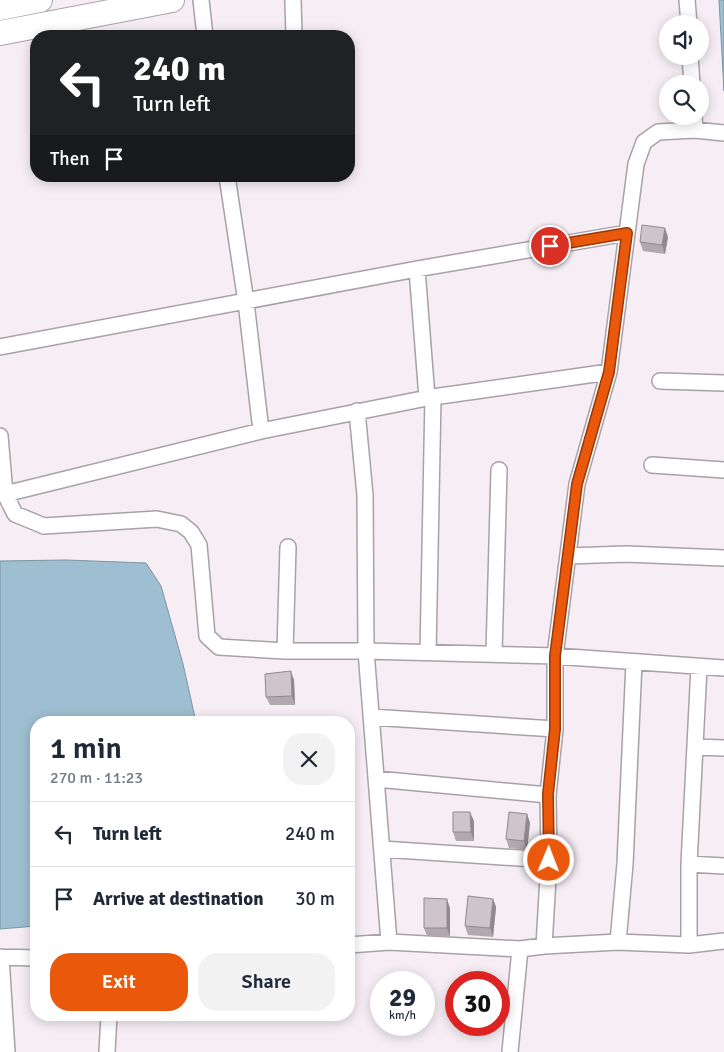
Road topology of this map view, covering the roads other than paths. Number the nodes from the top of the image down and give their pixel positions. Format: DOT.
graph roads {
  1 [pos="40,0"];
  2 [pos="172,0"];
  3 [pos="201,0"];
  4 [pos="293,0"];
  5 [pos="687,0"];
  6 [pos="0,8"];
  7 [pos="688,15"];
  8 [pos="204,30"];
  9 [pos="294,30"];
  10 [pos="0,33"];
  11 [pos="686,125"];
  12 [pos="700,125"];
  13 [pos="724,133"];
  14 [pos="228,182"];
  15 [pos="627,233"];
  16 [pos="417,268"];
  17 [pos="246,302"];
  18 [pos="0,347"];
  19 [pos="609,372"];
  20 [pos="660,381"];
  21 [pos="724,383"];
  22 [pos="430,398"];
  23 [pos="357,412"];
  24 [pos="261,431"];
  25 [pos="0,436"];
  26 [pos="652,465"];
  27 [pos="499,470"];
  28 [pos="724,470"];
  29 [pos="5,494"];
  30 [pos="288,547"];
  31 [pos="568,556"];
  32 [pos="724,558"];
  33 [pos="285,651"];
  34 [pos="366,651"];
  35 [pos="428,653"];
  36 [pos="494,654"];
  37 [pos="555,656"];
  38 [pos="634,662"];
  39 [pos="699,667"];
  40 [pos="724,668"];
  41 [pos="371,717"];
  42 [pos="555,729"];
  43 [pos="695,747"];
  44 [pos="724,748"];
  45 [pos="376,779"];
  46 [pos="548,794"];
  47 [pos="382,849"];
  48 [pos="549,860"];
  49 [pos="689,864"];
  50 [pos="724,866"];
  51 [pos="724,941"];
  52 [pos="389,942"];
  53 [pos="618,942"];
  54 [pos="355,945"];
  55 [pos="690,945"];
  56 [pos="544,946"];
  57 [pos="520,949"];
  58 [pos="1,957"];
  59 [pos="30,958"];
  60 [pos="109,1021"];
  61 [pos="7,1052"];
  62 [pos="107,1052"];
  63 [pos="510,1052"];
  1 -- 6 [label="highway"];
  2 -- 10 [label="highway"];
  3 -- 8 [label="street"];
  4 -- 9 [label="street"];
  5 -- 7 [label="street"];
  11 -- 15 [label="street"];
  12 -- 13 [label="street"];
  14 -- 17 [label="street"];
  15 -- 16 [label="street"];
  15 -- 19 [label="street"];
  16 -- 17 [label="street"];
  16 -- 22 [label="street"];
  17 -- 18 [label="street"];
  17 -- 24 [label="street"];
  19 -- 22 [label="street"];
  19 -- 31 [label="street"];
  20 -- 21 [label="street"];
  22 -- 23 [label="street"];
  22 -- 35 [label="street"];
  23 -- 24 [label="street"];
  23 -- 34 [label="street"];
  24 -- 29 [label="street"];
  25 -- 29 [label="street"];
  26 -- 28 [label="street"];
  27 -- 36 [label="street"];
  29 -- 33 [label="street"];
  30 -- 33 [label="street"];
  31 -- 32 [label="street"];
  31 -- 37 [label="street"];
  33 -- 34 [label="street"];
  34 -- 35 [label="street"];
  34 -- 41 [label="street"];
  35 -- 36 [label="street"];
  36 -- 37 [label="street"];
  37 -- 38 [label="street"];
  37 -- 42 [label="street"];
  38 -- 39 [label="street"];
  38 -- 53 [label="street"];
  39 -- 40 [label="street"];
  39 -- 43 [label="street"];
  41 -- 42 [label="street"];
  41 -- 45 [label="street"];
  42 -- 46 [label="street"];
  43 -- 44 [label="street"];
  43 -- 49 [label="street"];
  45 -- 46 [label="street"];
  45 -- 47 [label="street"];
  46 -- 48 [label="street"];
  47 -- 48 [label="street"];
  47 -- 52 [label="street"];
  48 -- 56 [label="street"];
  49 -- 50 [label="street"];
  49 -- 55 [label="street"];
  51 -- 55 [label="street"];
  52 -- 54 [label="street"];
  52 -- 57 [label="street"];
  53 -- 55 [label="street"];
  53 -- 56 [label="street"];
  56 -- 57 [label="street"];
  57 -- 63 [label="street"];
  58 -- 59 [label="street"];
  58 -- 61 [label="street"];
  60 -- 62 [label="street"];
}
